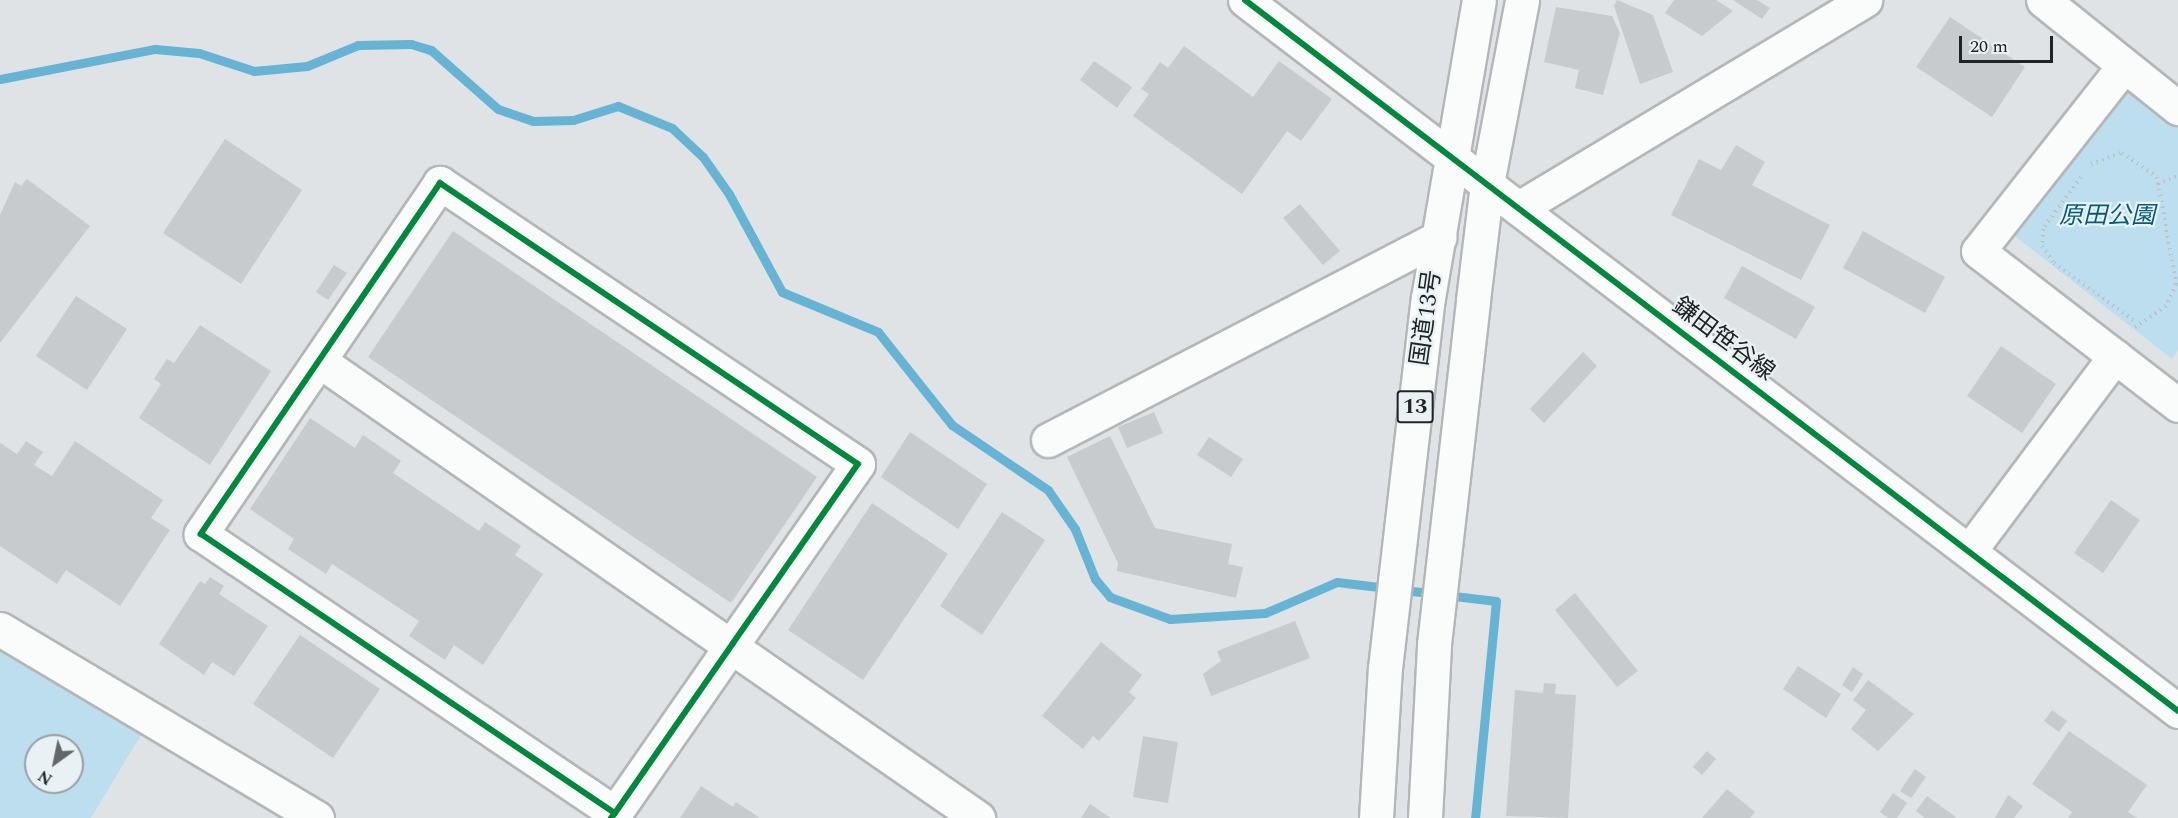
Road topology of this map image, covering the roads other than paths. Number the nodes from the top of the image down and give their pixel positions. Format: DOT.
graph roads {
  1 [pos="1245,0"];
  2 [pos="1479,0"];
  3 [pos="1522,0"];
  4 [pos="1865,0"];
  5 [pos="2043,0"];
  6 [pos="2123,67"];
  7 [pos="2178,108"];
  8 [pos="1452,158"];
  9 [pos="1487,184"];
  10 [pos="1519,208"];
  11 [pos="1439,237"];
  12 [pos="2115,357"];
  13 [pos="321,362"];
  14 [pos="2178,405"];
  15 [pos="1048,440"];
  16 [pos="1970,550"];
  17 [pos="0,628"];
  18 [pos="733,643"];
  19 [pos="2178,711"];
  20 [pos="613,815"];
  21 [pos="317,818"];
  22 [pos="978,818"];
  23 [pos="1376,818"];
  24 [pos="1425,818"];
  1 -- 8 [label="main road, 鎌田笹谷線"];
  2 -- 8 [label="main road, 国道13号 / 13"];
  3 -- 9 [label="main road, 国道13号 / 13"];
  4 -- 10 [label="main road"];
  5 -- 6 [label="main road"];
  6 -- 7 [label="main road"];
  6 -- 12 [label="main road"];
  8 -- 9 [label="main road, 鎌田笹谷線"];
  8 -- 11 [label="main road, 国道13号 / 13"];
  9 -- 10 [label="main road, 鎌田笹谷線"];
  9 -- 24 [label="main road, 国道13号 / 13"];
  10 -- 16 [label="main road, 鎌田笹谷線"];
  11 -- 15 [label="main road"];
  11 -- 23 [label="main road, 国道13号 / 13"];
  12 -- 14 [label="main road"];
  12 -- 16 [label="main road"];
  13 -- 18 [label="main road"];
  13 -- 18 [label="main road"];
  13 -- 20 [label="main road"];
  16 -- 19 [label="main road, 鎌田笹谷線"];
  17 -- 21 [label="main road"];
  18 -- 20 [label="main road"];
  18 -- 22 [label="main road"];
}
